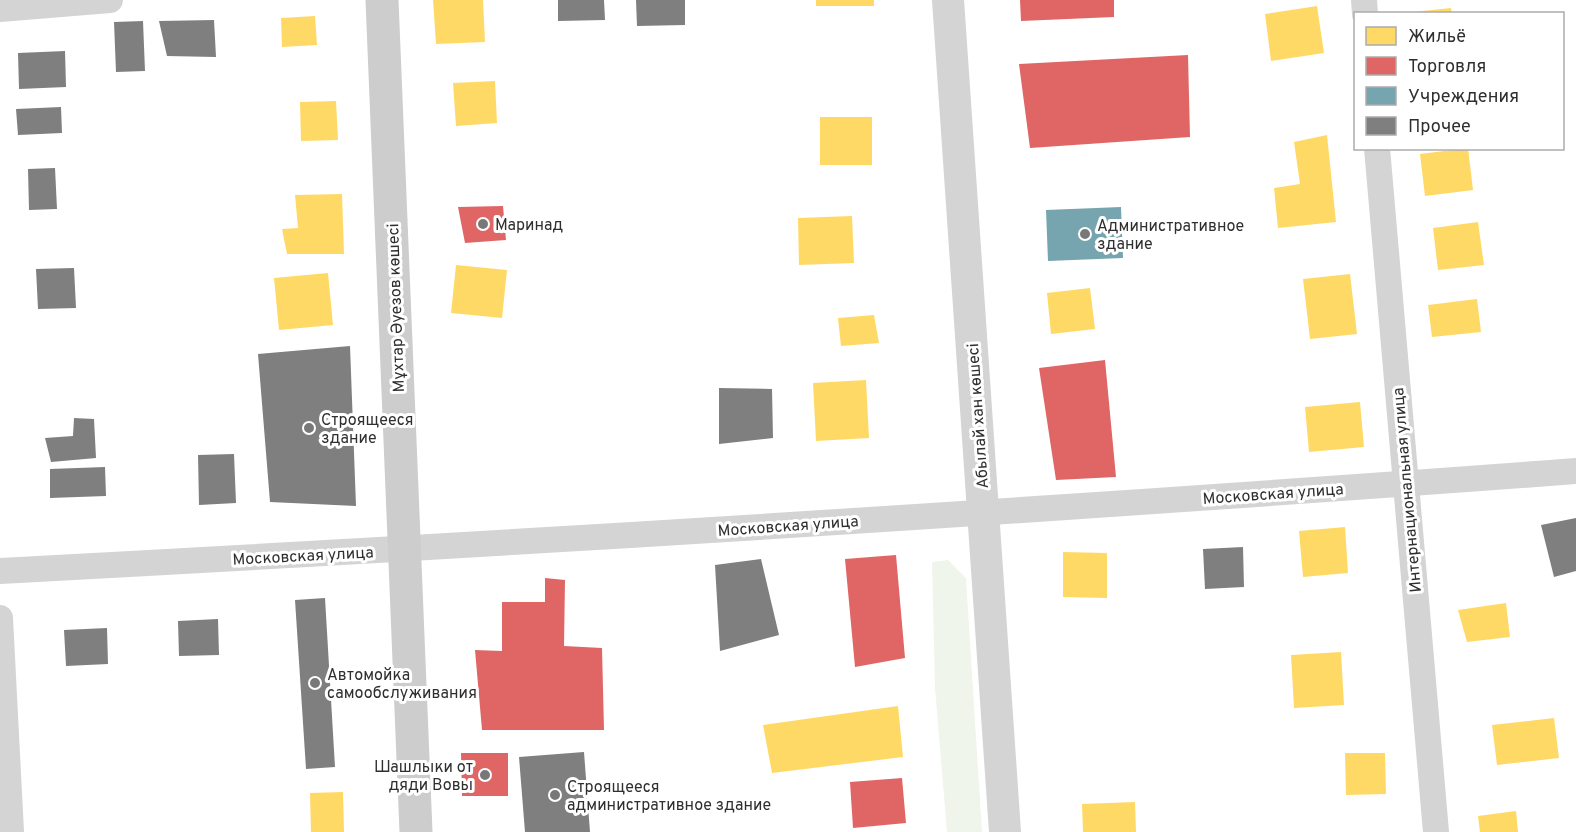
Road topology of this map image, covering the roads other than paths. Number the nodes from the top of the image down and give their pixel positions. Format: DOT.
graph roads {
  1 [pos="110,0"];
  2 [pos="382,0"];
  3 [pos="948,0"];
  4 [pos="0,9"];
  5 [pos="1377,150"];
  6 [pos="1576,471"];
  7 [pos="1405,484"];
  8 [pos="984,512"];
  9 [pos="406,549"];
  10 [pos="0,571"];
  11 [pos="0,618"];
  12 [pos="11,832"];
  13 [pos="416,832"];
  14 [pos="1005,832"];
  15 [pos="1436,832"];
  1 -- 4 [label="street"];
  2 -- 9 [label="main road, Мұхтар Әуезов көшесі"];
  3 -- 8 [label="street, Абылай хан көшесі"];
  5 -- 7 [label="street, Интернациональная улица"];
  6 -- 7 [label="street, Московская улица"];
  7 -- 8 [label="street, Московская улица"];
  7 -- 15 [label="street, Интернациональная улица"];
  8 -- 9 [label="street, Московская улица"];
  8 -- 14 [label="street, Абылай хан көшесі"];
  9 -- 10 [label="street, Московская улица"];
  9 -- 13 [label="main road, Мұхтар Әуезов көшесі"];
  11 -- 12 [label="street"];
}
